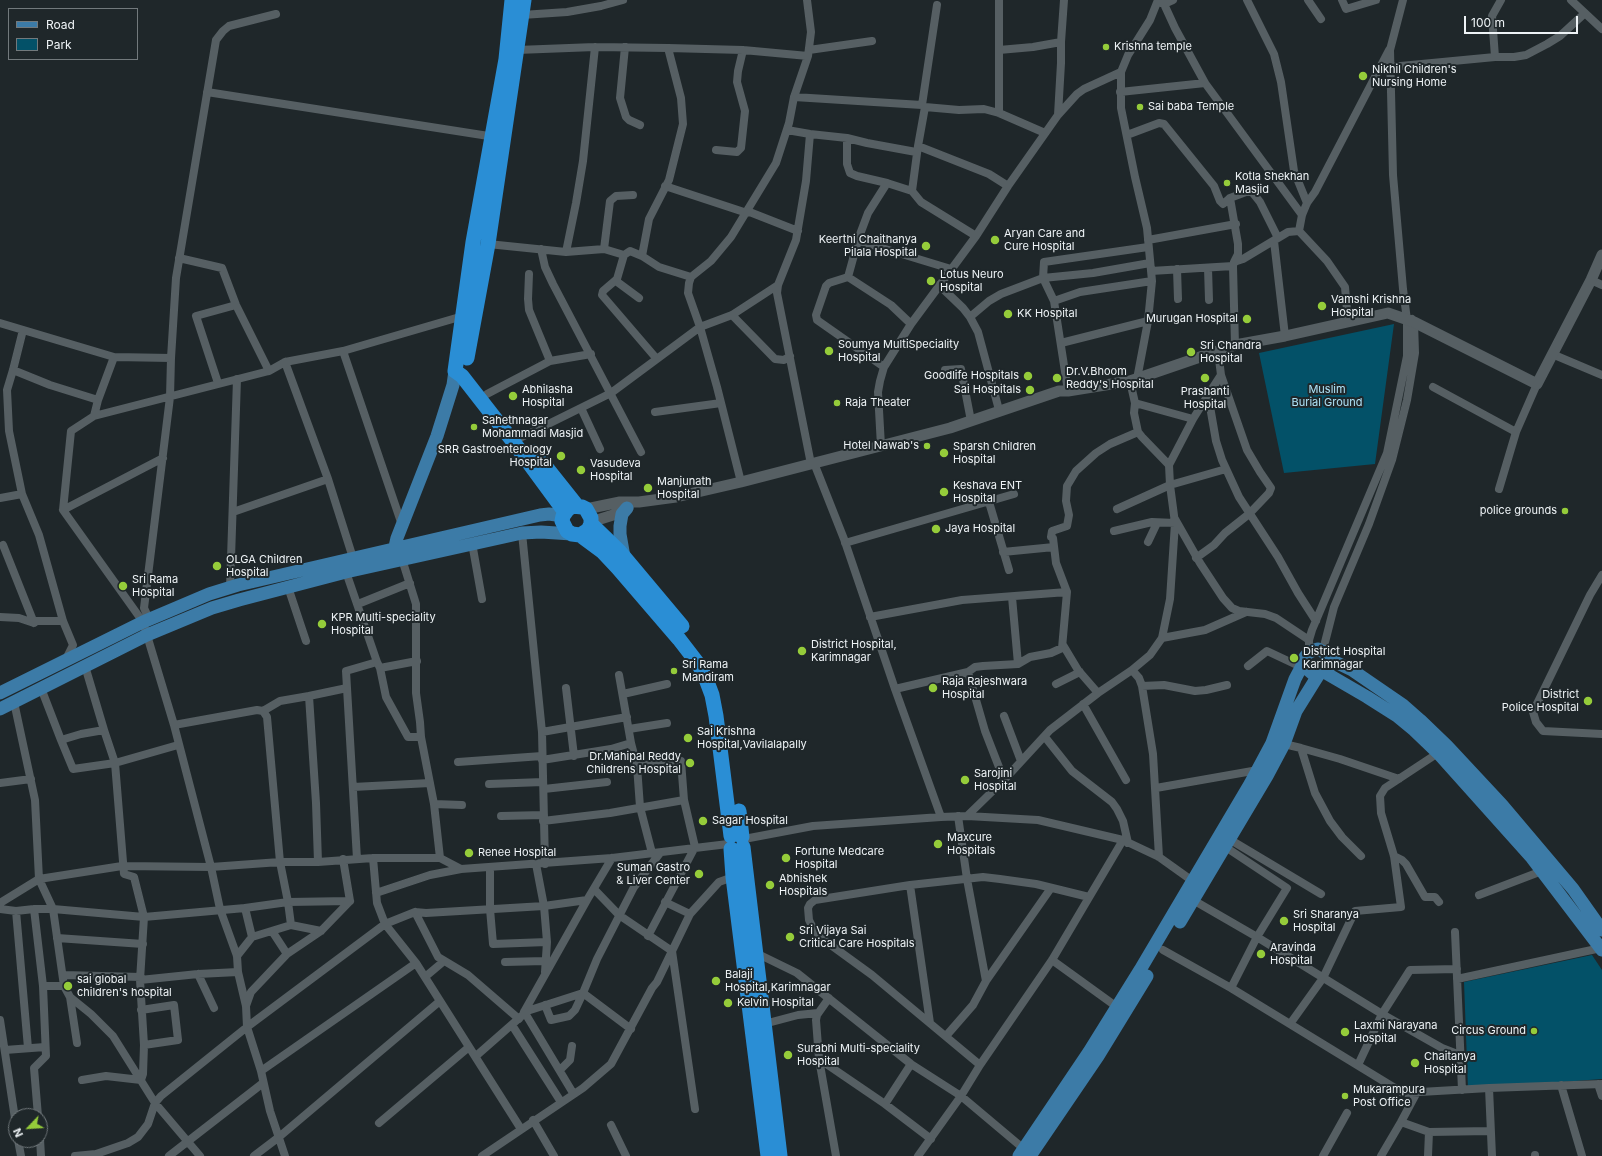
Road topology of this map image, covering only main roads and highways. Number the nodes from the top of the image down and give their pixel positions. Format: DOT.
graph roads {
  1 [pos="512,0"];
  2 [pos="524,0"];
  3 [pos="497,137"];
  4 [pos="460,368"];
  5 [pos="627,508"];
  6 [pos="579,515"];
  7 [pos="576,534"];
  8 [pos="398,554"];
  9 [pos="624,557"];
  10 [pos="1326,654"];
  11 [pos="1306,655"];
  12 [pos="1321,673"];
  13 [pos="0,694"];
  14 [pos="0,709"];
  15 [pos="736,842"];
  16 [pos="1602,930"];
  17 [pos="1601,949"];
  18 [pos="1074,1083"];
  19 [pos="1024,1154"];
  20 [pos="768,1156"];
  21 [pos="780,1156"];
  1 -- 3 [label="highway"];
  2 -- 3 [label="highway"];
  3 -- 4 [label="highway"];
  3 -- 4 [label="highway"];
  4 -- 6 [label="highway"];
  4 -- 6 [label="highway"];
  4 -- 8 [label="main road"];
  4 -- 8 [label="main road"];
  5 -- 9 [label="main road"];
  6 -- 7 [label="highway"];
  6 -- 7 [label="highway"];
  6 -- 8 [label="main road"];
  6 -- 9 [label="highway"];
  7 -- 8 [label="main road"];
  7 -- 15 [label="highway"];
  8 -- 13 [label="main road"];
  8 -- 14 [label="main road"];
  9 -- 15 [label="highway"];
  10 -- 11 [label="main road"];
  10 -- 12 [label="main road"];
  10 -- 16 [label="main road"];
  11 -- 12 [label="main road"];
  11 -- 18 [label="main road"];
  12 -- 17 [label="main road"];
  12 -- 18 [label="main road"];
  15 -- 20 [label="highway"];
  15 -- 21 [label="highway"];
  18 -- 19 [label="main road"];
}
